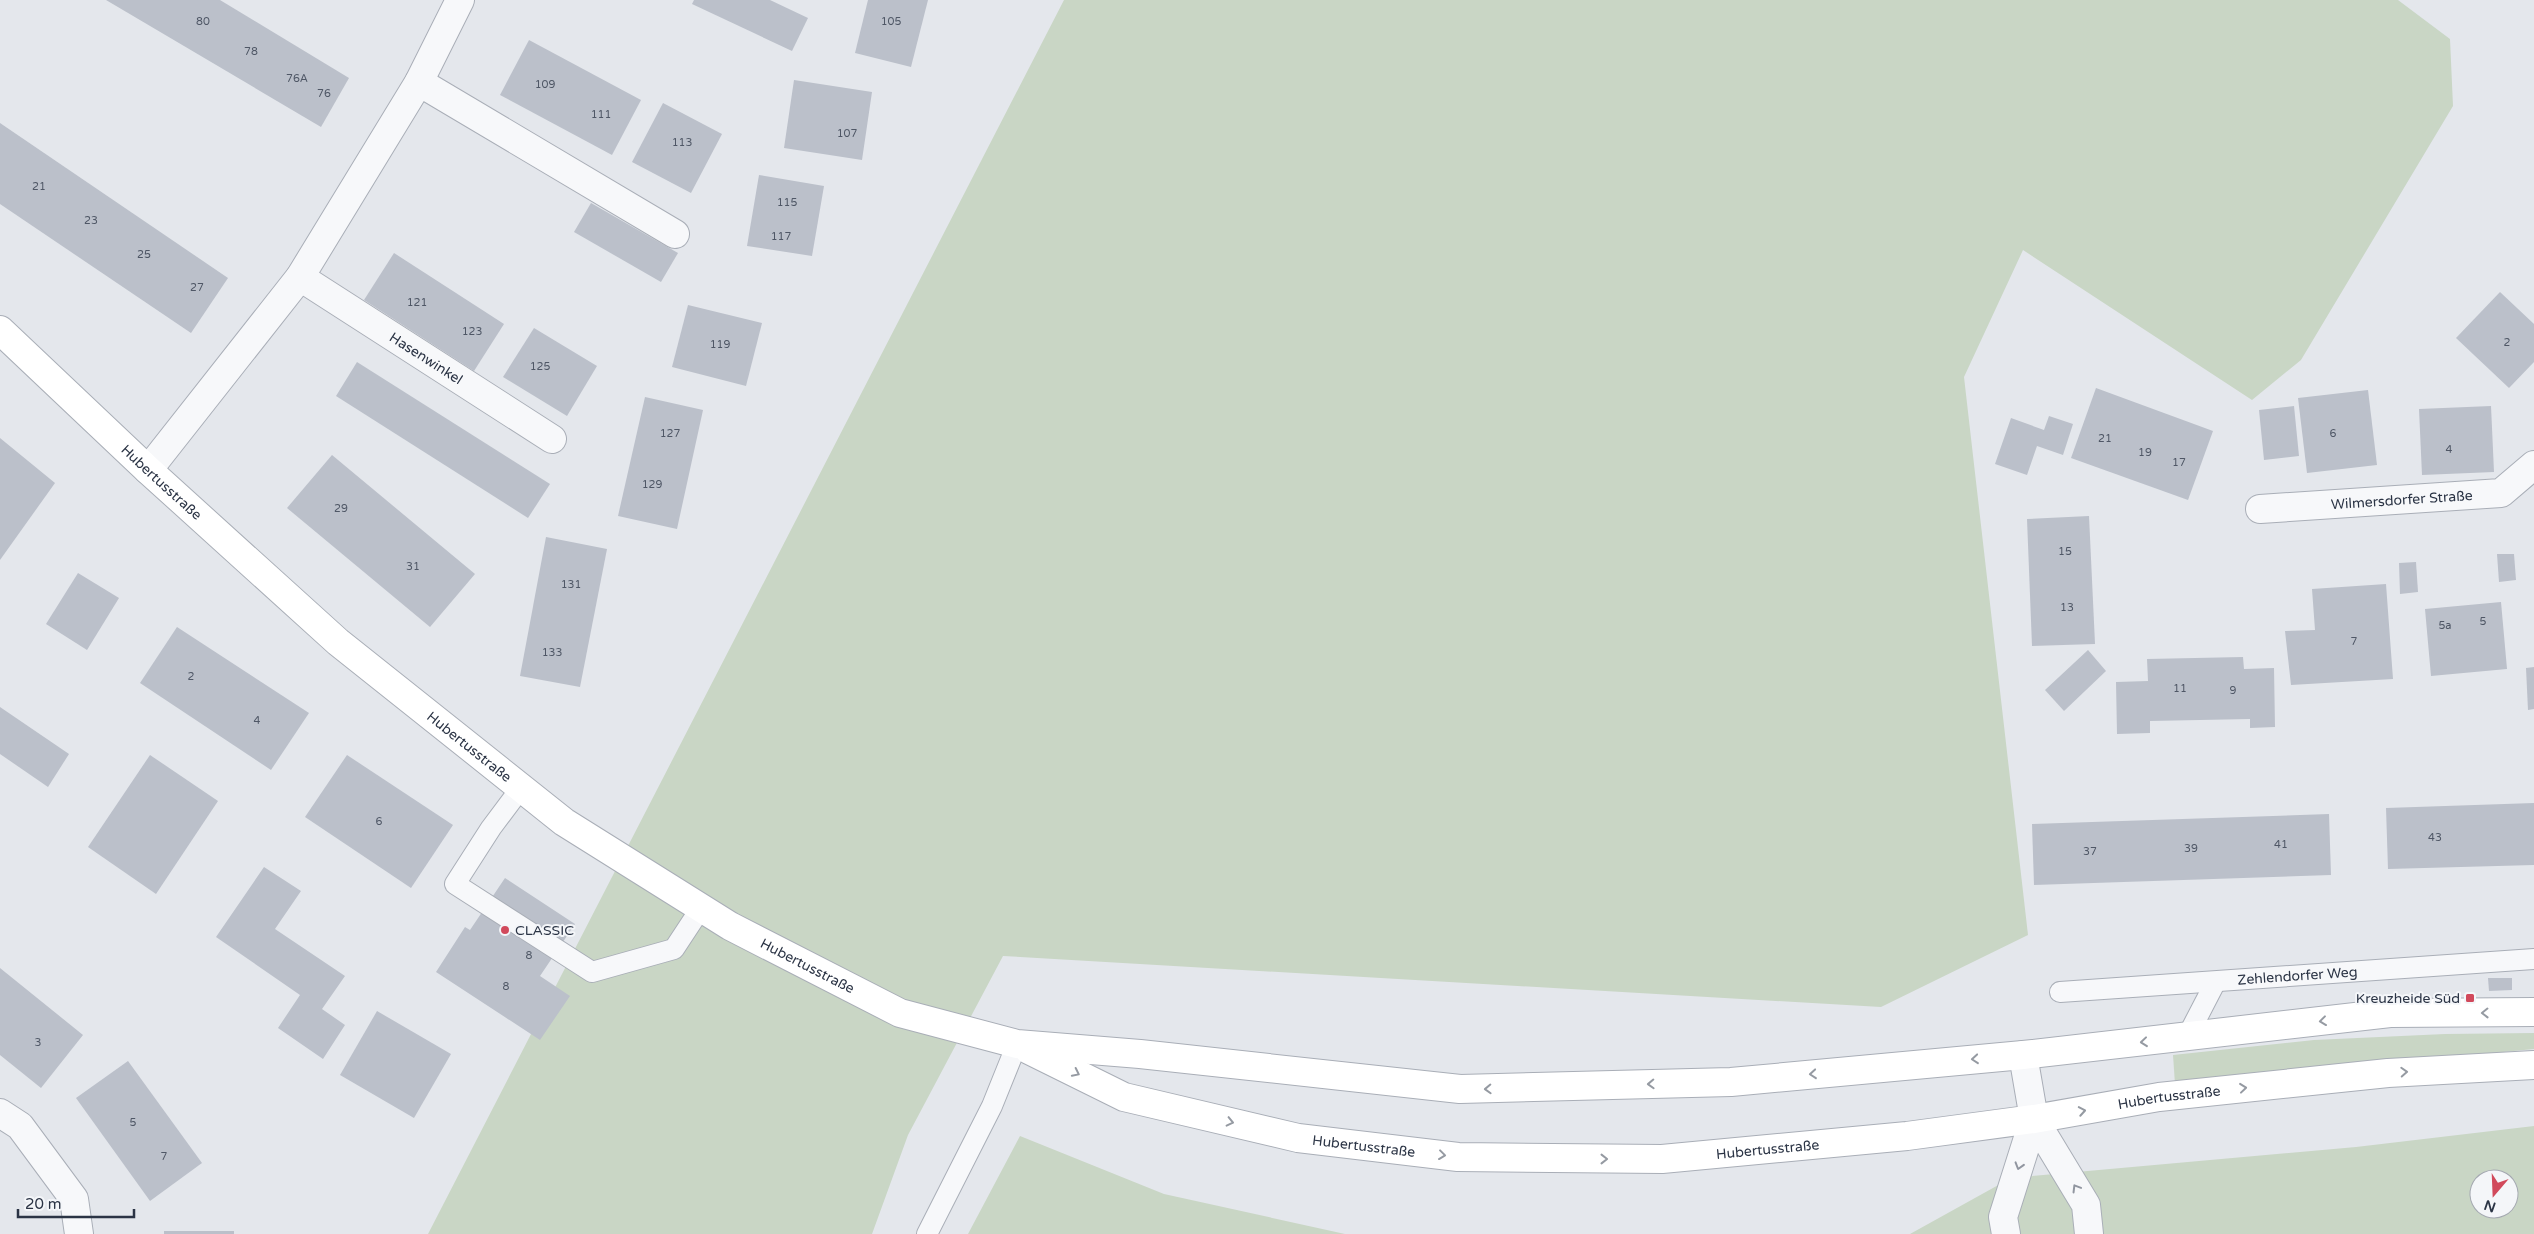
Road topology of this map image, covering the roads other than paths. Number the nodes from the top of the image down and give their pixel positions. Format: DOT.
graph roads {
  1 [pos="460,0"];
  2 [pos="419,82"];
  3 [pos="676,234"];
  4 [pos="300,277"];
  5 [pos="0,330"];
  6 [pos="552,438"];
  7 [pos="2534,464"];
  8 [pos="148,470"];
  9 [pos="2260,509"];
  10 [pos="521,788"];
  11 [pos="701,908"];
  12 [pos="2534,959"];
  13 [pos="2215,983"];
  14 [pos="2060,992"];
  15 [pos="2534,1012"];
  16 [pos="2187,1037"];
  17 [pos="1017,1044"];
  18 [pos="2023,1056"];
  19 [pos="2534,1065"];
  20 [pos="0,1113"];
  21 [pos="2034,1119"];
  22 [pos="79,1234"];
  23 [pos="927,1234"];
  24 [pos="2006,1234"];
  25 [pos="2089,1234"];
  1 -- 2 [label="street"];
  2 -- 3 [label="street"];
  2 -- 4 [label="street"];
  4 -- 6 [label="street, Hasenwinkel"];
  4 -- 8 [label="street"];
  5 -- 8 [label="street, Hubertusstraße"];
  7 -- 9 [label="street, Wilmersdorfer Straße"];
  8 -- 10 [label="street, Hubertusstraße"];
  10 -- 11 [label="street, Hubertusstraße"];
  10 -- 11 [label="lane"];
  11 -- 17 [label="street, Hubertusstraße"];
  12 -- 13 [label="lane, Zehlendorfer Weg"];
  13 -- 14 [label="lane, Zehlendorfer Weg"];
  13 -- 16 [label="lane"];
  15 -- 16 [label="street, Hubertusstraße, one-way"];
  16 -- 18 [label="street, Hubertusstraße, one-way"];
  18 -- 17 [label="street, Hubertusstraße, one-way"];
  17 -- 21 [label="street, Hubertusstraße, one-way"];
  17 -- 23 [label="lane"];
  18 -- 21 [label="street"];
  21 -- 19 [label="street, Hubertusstraße, one-way"];
  20 -- 22 [label="street"];
  21 -- 24 [label="street, one-way"];
  25 -- 21 [label="street, one-way"];
}
